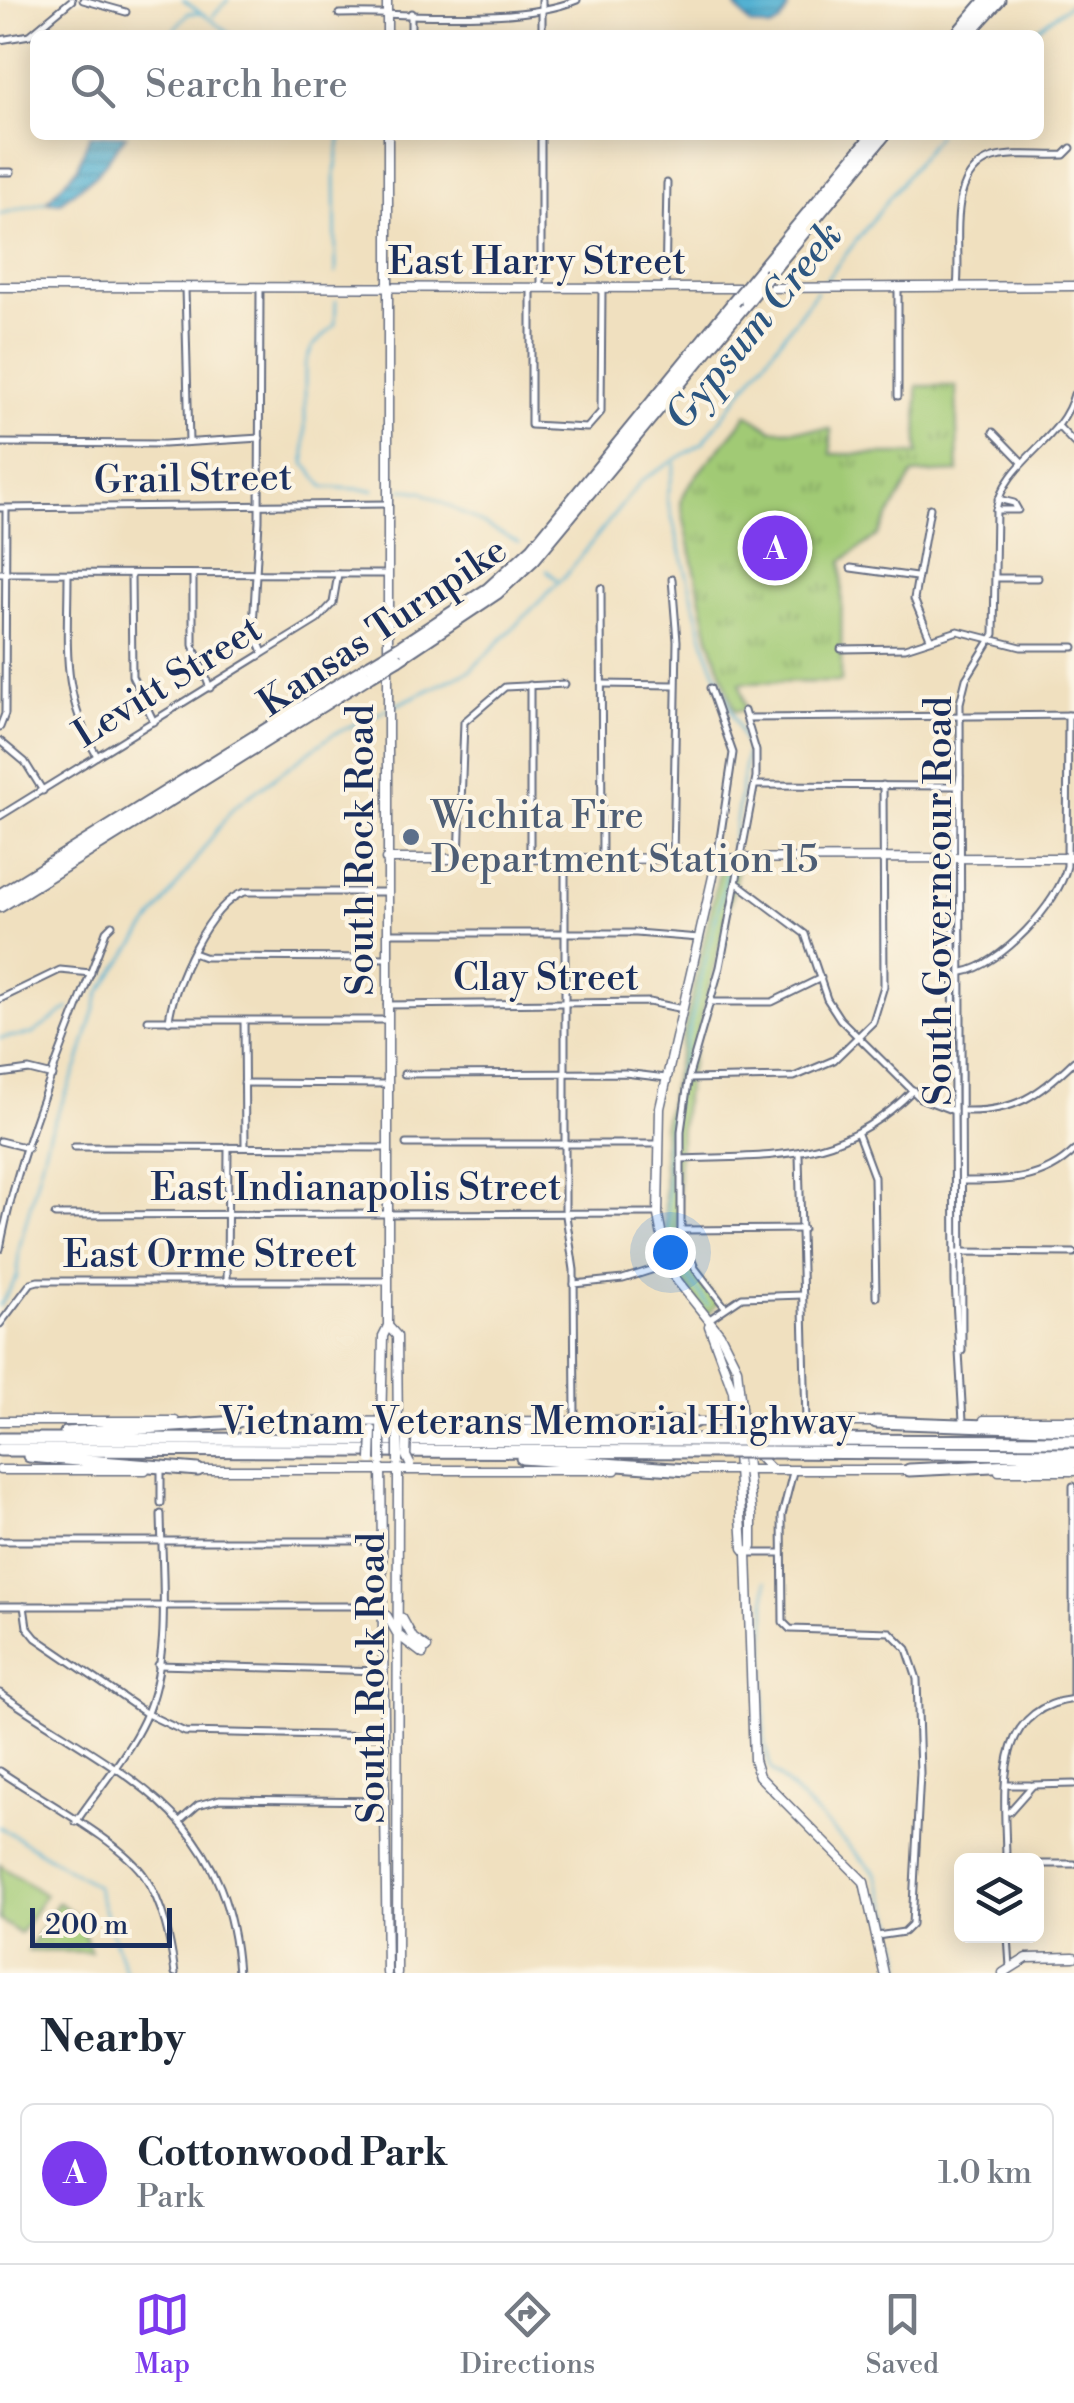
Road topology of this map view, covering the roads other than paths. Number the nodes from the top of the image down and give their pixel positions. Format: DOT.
graph roads {
  1 [pos="72,0"];
  2 [pos="83,0"];
  3 [pos="388,0"];
  4 [pos="542,0"];
  5 [pos="577,0"];
  6 [pos="986,0"];
  7 [pos="999,0"];
  8 [pos="59,2"];
  9 [pos="542,11"];
  10 [pos="126,12"];
  11 [pos="387,13"];
  12 [pos="411,13"];
  13 [pos="339,14"];
  14 [pos="35,30"];
  15 [pos="387,30"];
  16 [pos="411,30"];
  17 [pos="542,30"];
  18 [pos="960,30"];
  19 [pos="972,30"];
  20 [pos="30,36"];
  21 [pos="0,40"];
  22 [pos="388,140"];
  23 [pos="541,140"];
  24 [pos="869,140"];
  25 [pos="880,140"];
  26 [pos="1071,148"];
  27 [pos="0,172"];
  28 [pos="11,172"];
  29 [pos="667,183"];
  30 [pos="764,273"];
  31 [pos="956,286"];
  32 [pos="1074,286"];
  33 [pos="0,287"];
  34 [pos="898,287"];
  35 [pos="185,288"];
  36 [pos="388,288"];
  37 [pos="536,288"];
  38 [pos="602,288"];
  39 [pos="260,289"];
  40 [pos="666,289"];
  41 [pos="1074,394"];
  42 [pos="898,396"];
  43 [pos="1058,426"];
  44 [pos="993,432"];
  45 [pos="260,438"];
  46 [pos="189,442"];
  47 [pos="0,443"];
  48 [pos="1074,443"];
  49 [pos="1022,462"];
  50 [pos="998,499"];
  51 [pos="259,503"];
  52 [pos="388,504"];
  53 [pos="3,508"];
  54 [pos="930,508"];
  55 [pos="996,510"];
  56 [pos="850,568"];
  57 [pos="3,573"];
  58 [pos="68,574"];
  59 [pos="130,574"];
  60 [pos="254,574"];
  61 [pos="338,574"];
  62 [pos="387,574"];
  63 [pos="193,575"];
  64 [pos="916,577"];
  65 [pos="996,578"];
  66 [pos="1038,578"];
  67 [pos="672,579"];
  68 [pos="601,588"];
  69 [pos="930,638"];
  70 [pos="992,638"];
  71 [pos="1074,647"];
  72 [pos="841,649"];
  73 [pos="263,653"];
  74 [pos="371,670"];
  75 [pos="565,684"];
  76 [pos="602,684"];
  77 [pos="530,685"];
  78 [pos="674,685"];
  79 [pos="210,688"];
  80 [pos="710,688"];
  81 [pos="1071,715"];
  82 [pos="959,716"];
  83 [pos="154,722"];
  84 [pos="0,727"];
  85 [pos="0,741"];
  86 [pos="98,756"];
  87 [pos="755,785"];
  88 [pos="883,785"];
  89 [pos="959,786"];
  90 [pos="43,791"];
  91 [pos="0,816"];
  92 [pos="1071,858"];
  93 [pos="386,859"];
  94 [pos="530,859"];
  95 [pos="884,859"];
  96 [pos="958,859"];
  97 [pos="459,860"];
  98 [pos="565,860"];
  99 [pos="602,860"];
  100 [pos="673,860"];
  101 [pos="717,860"];
  102 [pos="741,860"];
  103 [pos="737,883"];
  104 [pos="388,892"];
  105 [pos="0,894"];
  106 [pos="0,906"];
  107 [pos="112,925"];
  108 [pos="565,932"];
  109 [pos="388,933"];
  110 [pos="702,939"];
  111 [pos="193,953"];
  112 [pos="388,958"];
  113 [pos="963,972"];
  114 [pos="91,973"];
  115 [pos="821,978"];
  116 [pos="0,999"];
  117 [pos="711,1002"];
  118 [pos="566,1003"];
  119 [pos="388,1005"];
  120 [pos="683,1009"];
  121 [pos="148,1020"];
  122 [pos="244,1020"];
  123 [pos="388,1020"];
  124 [pos="169,1021"];
  125 [pos="859,1037"];
  126 [pos="1074,1061"];
  127 [pos="566,1073"];
  128 [pos="0,1074"];
  129 [pos="404,1074"];
  130 [pos="53,1076"];
  131 [pos="666,1078"];
  132 [pos="688,1080"];
  133 [pos="244,1082"];
  134 [pos="387,1084"];
  135 [pos="913,1090"];
  136 [pos="963,1110"];
  137 [pos="954,1111"];
  138 [pos="858,1134"];
  139 [pos="0,1141"];
  140 [pos="566,1143"];
  141 [pos="406,1144"];
  142 [pos="658,1144"];
  143 [pos="74,1147"];
  144 [pos="228,1147"];
  145 [pos="245,1147"];
  146 [pos="28,1148"];
  147 [pos="387,1148"];
  148 [pos="1073,1153"];
  149 [pos="799,1155"];
  150 [pos="681,1159"];
  151 [pos="964,1181"];
  152 [pos="566,1213"];
  153 [pos="388,1214"];
  154 [pos="658,1214"];
  155 [pos="3,1215"];
  156 [pos="55,1215"];
  157 [pos="228,1215"];
  158 [pos="804,1229"];
  159 [pos="681,1230"];
  160 [pos="0,1248"];
  161 [pos="955,1252"];
  162 [pos="964,1252"];
  163 [pos="1074,1253"];
  164 [pos="667,1265"];
  165 [pos="388,1281"];
  166 [pos="227,1282"];
  167 [pos="574,1284"];
  168 [pos="803,1296"];
  169 [pos="876,1297"];
  170 [pos="725,1308"];
  171 [pos="706,1321"];
  172 [pos="961,1323"];
  173 [pos="0,1324"];
  174 [pos="388,1326"];
  175 [pos="575,1419"];
  176 [pos="381,1420"];
  177 [pos="399,1420"];
  178 [pos="418,1420"];
  179 [pos="963,1420"];
  180 [pos="1074,1420"];
  181 [pos="0,1421"];
  182 [pos="360,1421"];
  183 [pos="236,1422"];
  184 [pos="694,1422"];
  185 [pos="740,1422"];
  186 [pos="772,1422"];
  187 [pos="806,1422"];
  188 [pos="876,1422"];
  189 [pos="1074,1429"];
  190 [pos="376,1432"];
  191 [pos="0,1438"];
  192 [pos="1074,1441"];
  193 [pos="408,1444"];
  194 [pos="770,1446"];
  195 [pos="0,1452"];
  196 [pos="1074,1454"];
  197 [pos="1074,1462"];
  198 [pos="378,1464"];
  199 [pos="398,1466"];
  200 [pos="793,1469"];
  201 [pos="0,1470"];
  202 [pos="162,1470"];
  203 [pos="198,1470"];
  204 [pos="422,1470"];
  205 [pos="687,1470"];
  206 [pos="743,1470"];
  207 [pos="772,1470"];
  208 [pos="909,1470"];
  209 [pos="1074,1471"];
  210 [pos="1072,1486"];
  211 [pos="161,1504"];
  212 [pos="161,1514"];
  213 [pos="0,1541"];
  214 [pos="162,1541"];
  215 [pos="382,1542"];
  216 [pos="747,1553"];
  217 [pos="780,1553"];
  218 [pos="1073,1557"];
  219 [pos="0,1606"];
  220 [pos="24,1606"];
  221 [pos="161,1606"];
  222 [pos="398,1606"];
  223 [pos="385,1609"];
  224 [pos="398,1635"];
  225 [pos="422,1650"];
  226 [pos="398,1664"];
  227 [pos="158,1666"];
  228 [pos="385,1670"];
  229 [pos="0,1693"];
  230 [pos="1074,1699"];
  231 [pos="146,1714"];
  232 [pos="386,1736"];
  233 [pos="112,1768"];
  234 [pos="0,1771"];
  235 [pos="1074,1784"];
  236 [pos="1007,1785"];
  237 [pos="1033,1785"];
  238 [pos="386,1801"];
  239 [pos="1008,1818"];
  240 [pos="181,1820"];
  241 [pos="76,1822"];
  242 [pos="1006,1853"];
  243 [pos="1044,1864"];
  244 [pos="1074,1864"];
  245 [pos="877,1936"];
  246 [pos="1008,1943"];
  247 [pos="1074,1957"];
  248 [pos="1006,1970"];
  249 [pos="176,1973"];
  250 [pos="238,1973"];
  251 [pos="387,1973"];
  252 [pos="396,1973"];
  253 [pos="884,1973"];
  1 -- 8 [label="street"];
  2 -- 10 [label="street"];
  3 -- 11 [label="main road"];
  4 -- 9 [label="street"];
  5 -- 9 [label="street"];
  6 -- 18 [label="highway"];
  7 -- 19 [label="highway"];
  8 -- 14 [label="street"];
  9 -- 12 [label="street"];
  9 -- 17 [label="street"];
  11 -- 12 [label="street"];
  11 -- 13 [label="street"];
  11 -- 15 [label="main road"];
  12 -- 16 [label="street"];
  20 -- 21 [label="street"];
  22 -- 36 [label="main road, South Rock Road"];
  23 -- 37 [label="street"];
  24 -- 30 [label="highway, Kansas Turnpike"];
  25 -- 30 [label="highway, Kansas Turnpike"];
  26 -- 31 [label="street"];
  27 -- 28 [label="street"];
  29 -- 40 [label="street"];
  30 -- 74 [label="highway, Kansas Turnpike, bridge"];
  31 -- 32 [label="main road, East Harry Street"];
  31 -- 34 [label="main road, East Harry Street"];
  33 -- 35 [label="main road, East Harry Street"];
  34 -- 40 [label="main road, East Harry Street"];
  34 -- 42 [label="street"];
  35 -- 39 [label="main road, East Harry Street"];
  35 -- 46 [label="street"];
  36 -- 37 [label="main road, East Harry Street"];
  36 -- 39 [label="main road, East Harry Street"];
  36 -- 52 [label="main road, South Rock Road"];
  37 -- 38 [label="main road, East Harry Street"];
  37 -- 38 [label="street"];
  38 -- 40 [label="main road, East Harry Street"];
  39 -- 45 [label="street"];
  41 -- 43 [label="street, South Governeour Road"];
  43 -- 48 [label="street"];
  43 -- 49 [label="street, South Governeour Road"];
  44 -- 49 [label="street"];
  45 -- 46 [label="street"];
  45 -- 51 [label="street"];
  46 -- 47 [label="street"];
  49 -- 50 [label="street, South Governeour Road"];
  50 -- 55 [label="street, South Governeour Road"];
  50 -- 55 [label="street"];
  51 -- 52 [label="street, Grail Street"];
  51 -- 53 [label="street, Grail Street"];
  51 -- 60 [label="street"];
  52 -- 62 [label="main road, South Rock Road"];
  53 -- 57 [label="street"];
  54 -- 64 [label="street"];
  55 -- 65 [label="street, South Governeour Road"];
  56 -- 64 [label="street"];
  57 -- 58 [label="street"];
  57 -- 84 [label="street"];
  58 -- 59 [label="street"];
  58 -- 86 [label="street"];
  59 -- 63 [label="street"];
  59 -- 83 [label="street"];
  60 -- 61 [label="street"];
  60 -- 63 [label="street"];
  60 -- 73 [label="street"];
  61 -- 62 [label="street"];
  61 -- 73 [label="street, Levitt Street"];
  62 -- 93 [label="main road, South Rock Road"];
  63 -- 79 [label="street"];
  64 -- 69 [label="street"];
  65 -- 66 [label="street"];
  65 -- 70 [label="street, South Governeour Road"];
  67 -- 78 [label="street"];
  68 -- 76 [label="street"];
  69 -- 70 [label="street"];
  69 -- 72 [label="street"];
  70 -- 71 [label="street"];
  70 -- 82 [label="street, South Governeour Road"];
  73 -- 79 [label="street, Levitt Street"];
  74 -- 105 [label="highway, Kansas Turnpike"];
  74 -- 106 [label="highway, Kansas Turnpike"];
  75 -- 77 [label="street"];
  76 -- 78 [label="street"];
  76 -- 99 [label="street"];
  77 -- 94 [label="street"];
  77 -- 97 [label="street"];
  78 -- 100 [label="street"];
  79 -- 83 [label="street, Levitt Street"];
  80 -- 101 [label="street"];
  81 -- 82 [label="street"];
  81 -- 92 [label="street"];
  82 -- 87 [label="street"];
  82 -- 89 [label="street, South Governeour Road"];
  83 -- 86 [label="street, Levitt Street"];
  85 -- 90 [label="street"];
  86 -- 90 [label="street, Levitt Street"];
  87 -- 88 [label="street"];
  87 -- 102 [label="street"];
  88 -- 89 [label="street"];
  88 -- 95 [label="street"];
  89 -- 96 [label="street, South Governeour Road"];
  90 -- 91 [label="street, Levitt Street"];
  92 -- 96 [label="main road"];
  92 -- 113 [label="street"];
  93 -- 97 [label="main road"];
  93 -- 104 [label="main road, South Rock Road"];
  94 -- 97 [label="main road"];
  94 -- 98 [label="main road"];
  95 -- 96 [label="main road"];
  95 -- 102 [label="main road"];
  95 -- 125 [label="street"];
  96 -- 113 [label="street, South Governeour Road"];
  96 -- 137 [label="street, South Governeour Road"];
  98 -- 99 [label="main road"];
  98 -- 108 [label="street"];
  99 -- 100 [label="main road"];
  100 -- 101 [label="main road"];
  101 -- 102 [label="main road"];
  101 -- 110 [label="main road"];
  102 -- 103 [label="street"];
  103 -- 115 [label="street"];
  103 -- 117 [label="street"];
  104 -- 109 [label="main road, South Rock Road"];
  104 -- 111 [label="street"];
  107 -- 114 [label="street"];
  108 -- 109 [label="street"];
  108 -- 110 [label="street"];
  108 -- 118 [label="street"];
  109 -- 112 [label="main road, South Rock Road"];
  110 -- 120 [label="main road"];
  111 -- 112 [label="street"];
  111 -- 124 [label="street"];
  112 -- 119 [label="main road, South Rock Road"];
  113 -- 136 [label="street, South Governeour Road"];
  114 -- 116 [label="street"];
  114 -- 130 [label="street"];
  115 -- 117 [label="street"];
  115 -- 125 [label="street"];
  117 -- 132 [label="street"];
  118 -- 119 [label="street, Clay Street"];
  118 -- 120 [label="street, Clay Street"];
  118 -- 127 [label="street"];
  119 -- 123 [label="main road, South Rock Road"];
  120 -- 131 [label="main road"];
  121 -- 124 [label="street"];
  122 -- 123 [label="street"];
  122 -- 124 [label="street"];
  122 -- 133 [label="street"];
  123 -- 134 [label="main road, South Rock Road"];
  125 -- 132 [label="street"];
  125 -- 135 [label="street"];
  126 -- 136 [label="street"];
  127 -- 129 [label="street"];
  127 -- 131 [label="street"];
  127 -- 140 [label="street"];
  128 -- 130 [label="street"];
  130 -- 146 [label="street"];
  131 -- 142 [label="main road"];
  132 -- 150 [label="street"];
  133 -- 134 [label="street"];
  133 -- 145 [label="street"];
  134 -- 147 [label="main road, South Rock Road"];
  135 -- 137 [label="street"];
  135 -- 138 [label="street"];
  136 -- 137 [label="street"];
  136 -- 151 [label="street, South Governeour Road"];
  137 -- 161 [label="street, South Governeour Road"];
  138 -- 149 [label="street"];
  138 -- 169 [label="street"];
  139 -- 146 [label="street"];
  140 -- 141 [label="street"];
  140 -- 142 [label="street"];
  140 -- 152 [label="street"];
  142 -- 154 [label="main road"];
  143 -- 144 [label="street"];
  144 -- 145 [label="street"];
  144 -- 157 [label="street"];
  145 -- 147 [label="street"];
  146 -- 155 [label="street"];
  147 -- 153 [label="main road, South Rock Road"];
  148 -- 151 [label="street"];
  149 -- 150 [label="street"];
  149 -- 158 [label="street"];
  150 -- 159 [label="street"];
  151 -- 162 [label="street, South Governeour Road"];
  152 -- 153 [label="street, East Indianapolis Street"];
  152 -- 154 [label="street, East Indianapolis Street"];
  152 -- 167 [label="street"];
  153 -- 157 [label="street, East Indianapolis Street"];
  153 -- 165 [label="main road, South Rock Road"];
  154 -- 164 [label="main road"];
  155 -- 160 [label="street"];
  156 -- 157 [label="street, East Indianapolis Street"];
  157 -- 166 [label="street"];
  158 -- 159 [label="street"];
  158 -- 168 [label="street"];
  159 -- 170 [label="street"];
  161 -- 162 [label="street"];
  161 -- 172 [label="street, South Governeour Road"];
  162 -- 163 [label="street"];
  162 -- 172 [label="street, South Governeour Road"];
  164 -- 167 [label="street"];
  164 -- 171 [label="main road"];
  165 -- 166 [label="street, East Orme Street"];
  165 -- 174 [label="main road, South Rock Road"];
  166 -- 173 [label="street, East Orme Street"];
  167 -- 175 [label="street"];
  168 -- 170 [label="street"];
  168 -- 187 [label="street"];
  170 -- 171 [label="street"];
  171 -- 185 [label="main road"];
  172 -- 179 [label="street, South Governeour Road"];
  174 -- 176 [label="main road, South Rock Road"];
  174 -- 177 [label="main road, South Rock Road"];
  175 -- 178 [label="main road"];
  175 -- 184 [label="main road"];
  176 -- 177 [label="main road"];
  176 -- 182 [label="main road"];
  176 -- 190 [label="main road, South Rock Road"];
  177 -- 178 [label="main road"];
  177 -- 193 [label="main road, South Rock Road"];
  178 -- 193 [label="main road"];
  179 -- 180 [label="main road"];
  179 -- 188 [label="main road"];
  181 -- 183 [label="main road"];
  182 -- 183 [label="main road"];
  182 -- 190 [label="main road"];
  183 -- 191 [label="highway"];
  184 -- 185 [label="main road"];
  184 -- 193 [label="highway"];
  185 -- 186 [label="main road"];
  185 -- 206 [label="main road"];
  186 -- 187 [label="main road"];
  186 -- 207 [label="main road"];
  187 -- 188 [label="main road"];
  188 -- 189 [label="highway"];
  190 -- 198 [label="main road, South Rock Road, bridge"];
  191 -- 193 [label="highway, Vietnam Veterans Memorial Highway"];
  192 -- 194 [label="highway, Vietnam Veterans Memorial Highway"];
  193 -- 194 [label="highway, Vietnam Veterans Memorial Highway, bridge"];
  193 -- 195 [label="highway, Vietnam Veterans Memorial Highway"];
  193 -- 199 [label="main road, South Rock Road, bridge"];
  193 -- 204 [label="main road"];
  193 -- 205 [label="highway"];
  194 -- 196 [label="highway, Vietnam Veterans Memorial Highway"];
  195 -- 203 [label="highway"];
  197 -- 208 [label="highway"];
  198 -- 199 [label="main road"];
  198 -- 203 [label="main road"];
  198 -- 215 [label="main road, South Rock Road"];
  199 -- 204 [label="main road"];
  199 -- 222 [label="main road, South Rock Road"];
  200 -- 207 [label="main road"];
  200 -- 208 [label="main road"];
  200 -- 217 [label="street"];
  201 -- 202 [label="main road"];
  202 -- 203 [label="main road"];
  202 -- 211 [label="street"];
  204 -- 205 [label="main road"];
  205 -- 206 [label="main road"];
  206 -- 207 [label="main road"];
  206 -- 216 [label="main road"];
  208 -- 209 [label="main road"];
  210 -- 218 [label="street"];
  212 -- 214 [label="street"];
  213 -- 214 [label="street"];
  214 -- 215 [label="street"];
  214 -- 221 [label="street"];
  215 -- 223 [label="main road, South Rock Road"];
  216 -- 217 [label="street"];
  216 -- 245 [label="main road"];
  217 -- 245 [label="street"];
  218 -- 230 [label="street"];
  219 -- 220 [label="street"];
  220 -- 221 [label="street"];
  220 -- 231 [label="street"];
  221 -- 223 [label="street"];
  221 -- 227 [label="street"];
  222 -- 224 [label="main road, South Rock Road"];
  222 -- 225 [label="main road"];
  223 -- 224 [label="main road"];
  223 -- 228 [label="main road, South Rock Road"];
  224 -- 225 [label="main road"];
  224 -- 226 [label="main road, South Rock Road"];
  225 -- 226 [label="main road"];
  226 -- 252 [label="main road, South Rock Road"];
  227 -- 228 [label="street"];
  227 -- 231 [label="street"];
  228 -- 232 [label="main road, South Rock Road"];
  229 -- 233 [label="street"];
  230 -- 236 [label="street"];
  231 -- 232 [label="street"];
  231 -- 233 [label="street"];
  232 -- 238 [label="main road, South Rock Road"];
  233 -- 240 [label="street"];
  233 -- 241 [label="street"];
  234 -- 241 [label="street"];
  235 -- 237 [label="street"];
  236 -- 237 [label="street"];
  236 -- 239 [label="street"];
  237 -- 239 [label="street"];
  238 -- 240 [label="street"];
  238 -- 251 [label="main road, South Rock Road"];
  239 -- 242 [label="street"];
  240 -- 250 [label="street"];
  241 -- 249 [label="street"];
  243 -- 244 [label="street"];
  245 -- 253 [label="main road"];
  246 -- 248 [label="street"];
  247 -- 248 [label="main road"];
}
